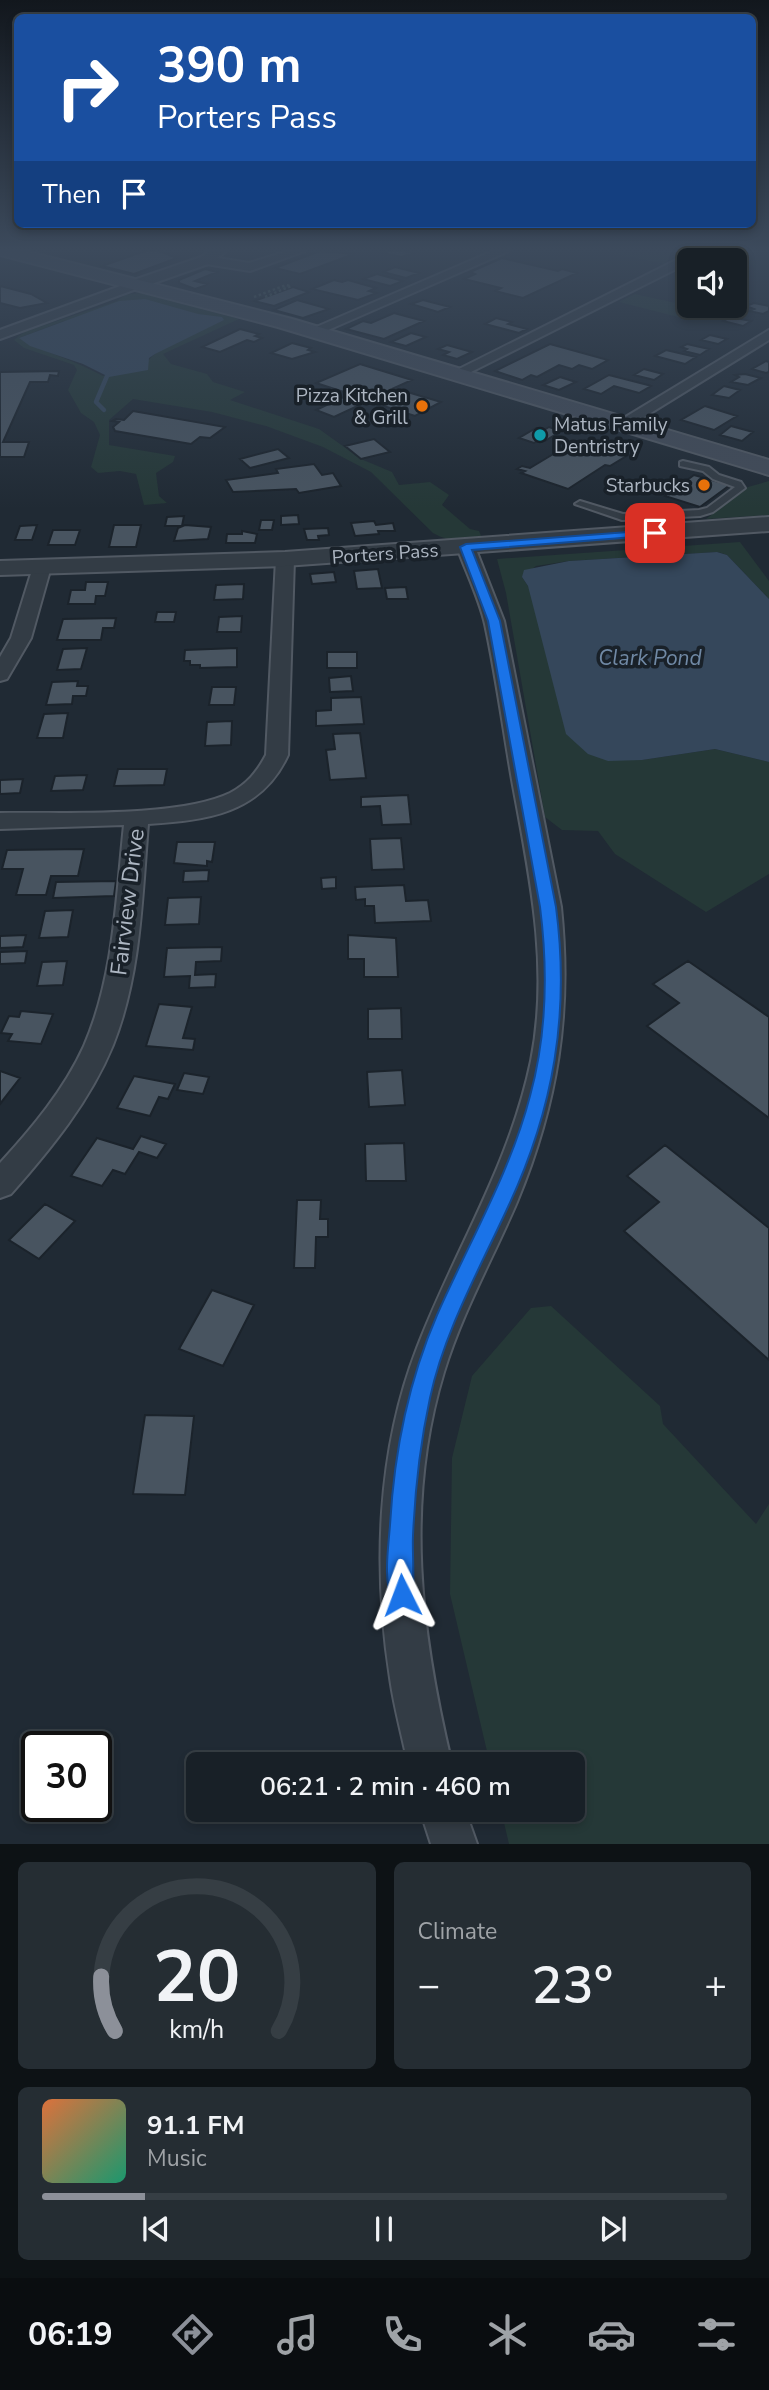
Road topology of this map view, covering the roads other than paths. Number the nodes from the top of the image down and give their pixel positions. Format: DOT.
graph roads {
  1 [pos="334,337"];
  2 [pos="530,337"];
  3 [pos="764,337"];
  4 [pos="456,374"];
  5 [pos="622,424"];
  6 [pos="682,464"];
  7 [pos="769,468"];
  8 [pos="580,504"];
  9 [pos="769,524"];
  10 [pos="466,547"];
  11 [pos="285,559"];
  12 [pos="42,567"];
  13 [pos="0,568"];
  14 [pos="0,676"];
  15 [pos="138,817"];
  16 [pos="0,821"];
  17 [pos="0,1185"];
  18 [pos="427,1752"];
  19 [pos="447,1822"];
  20 [pos="454,1844"];
  1 -- 4 [label="main road"];
  2 -- 4 [label="street"];
  3 -- 5 [label="street"];
  4 -- 5 [label="main road"];
  5 -- 7 [label="main road"];
  6 -- 8 [label="lane"];
  9 -- 10 [label="street, Porters Pass"];
  10 -- 11 [label="street, Porters Pass"];
  10 -- 18 [label="street"];
  11 -- 12 [label="street, Porters Pass"];
  11 -- 15 [label="street, Fairview Drive"];
  12 -- 13 [label="street, Porters Pass"];
  12 -- 14 [label="street"];
  15 -- 16 [label="street"];
  15 -- 17 [label="street, Fairview Drive"];
  19 -- 20 [label="street"];
}
